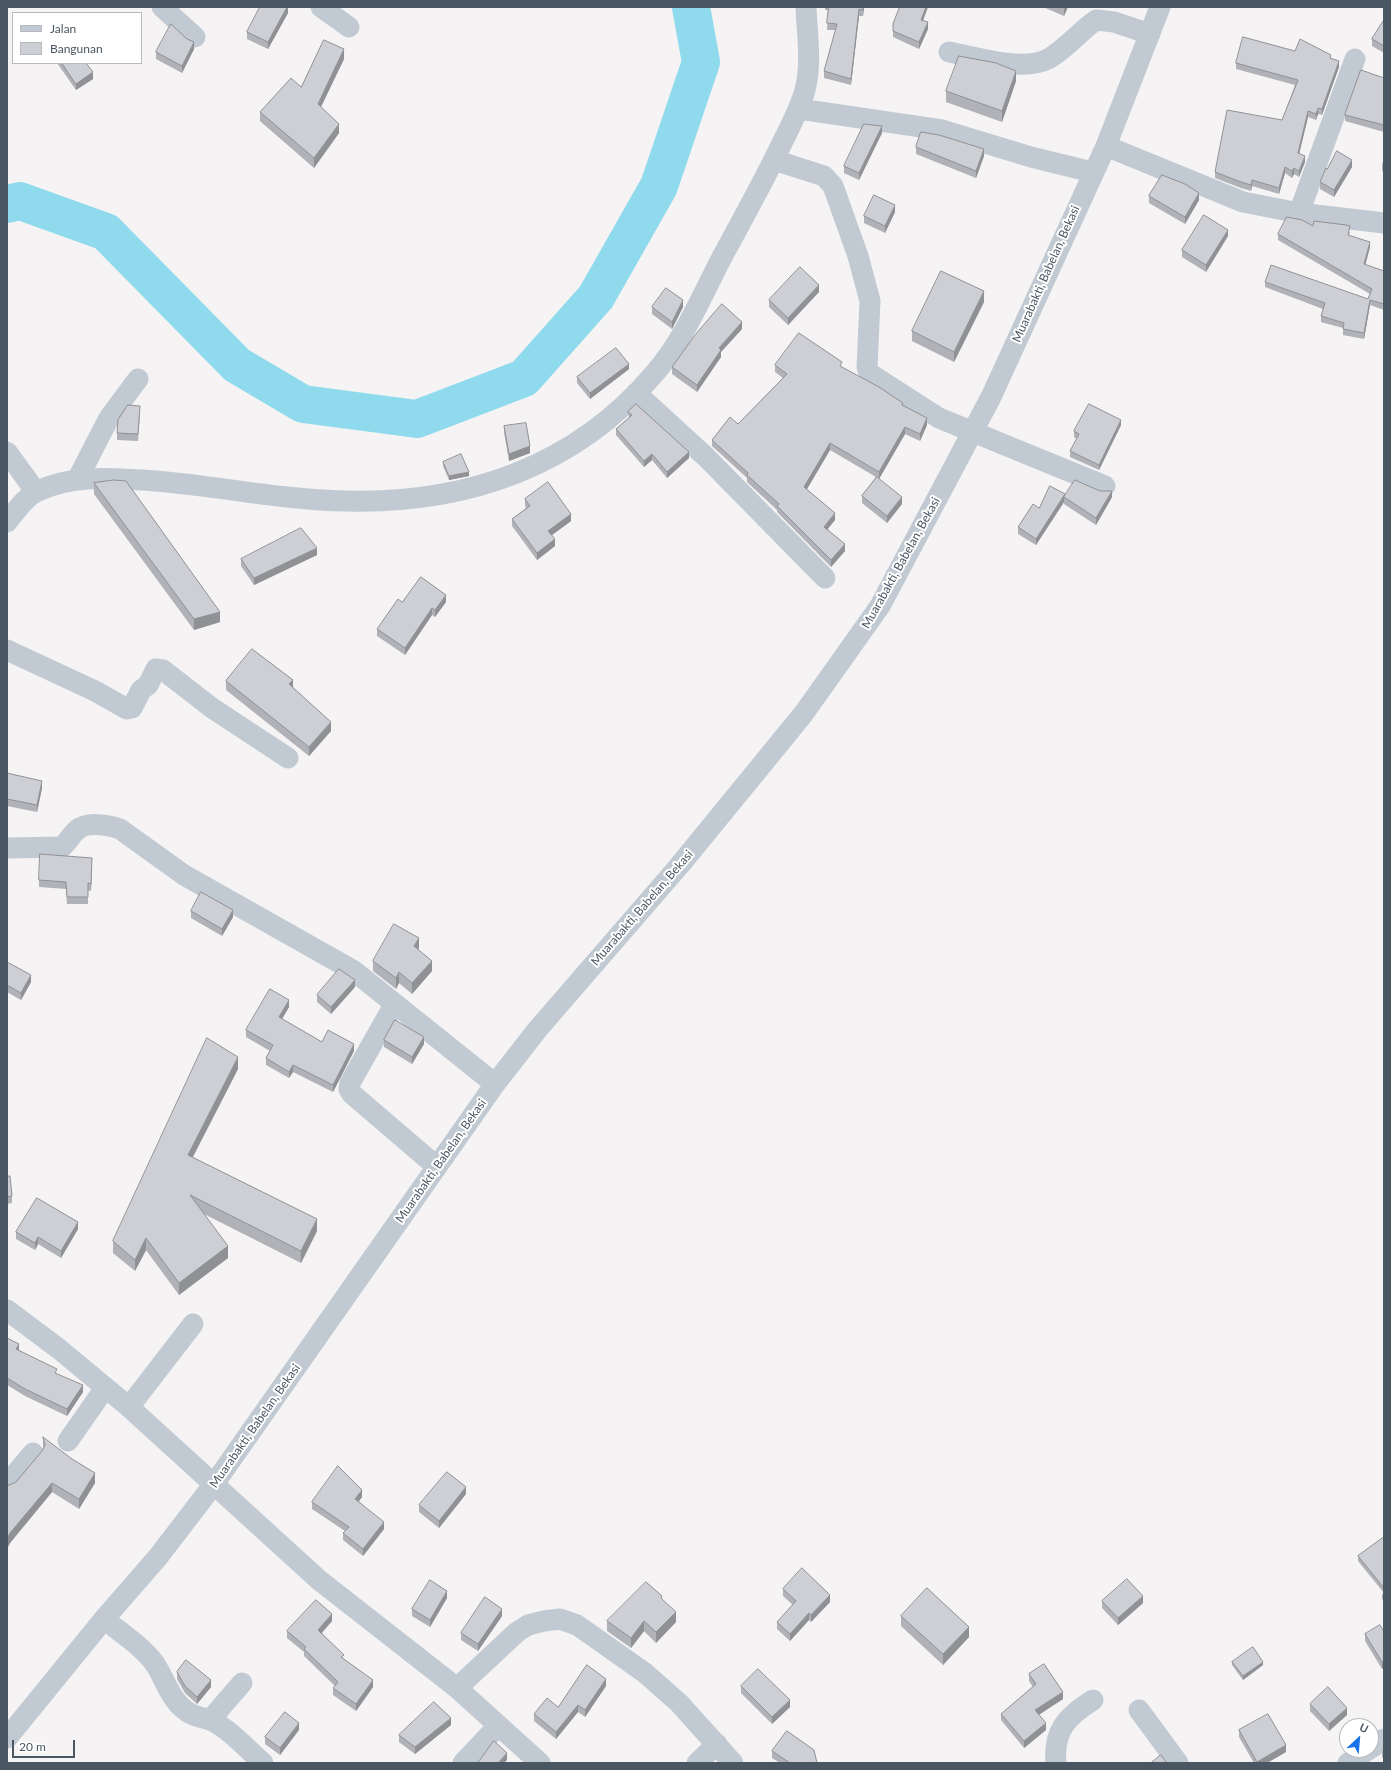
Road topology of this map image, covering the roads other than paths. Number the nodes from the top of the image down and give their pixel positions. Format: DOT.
graph roads {
  1 [pos="321,7"];
  2 [pos="806,7"];
  3 [pos="1160,7"];
  4 [pos="168,8"];
  5 [pos="349,27"];
  6 [pos="1150,34"];
  7 [pos="195,37"];
  8 [pos="949,52"];
  9 [pos="1355,59"];
  10 [pos="799,109"];
  11 [pos="1106,146"];
  12 [pos="774,160"];
  13 [pos="1092,172"];
  14 [pos="1299,213"];
  15 [pos="1384,223"];
  16 [pos="138,379"];
  17 [pos="636,393"];
  18 [pos="973,431"];
  19 [pos="7,452"];
  20 [pos="78,478"];
  21 [pos="1105,486"];
  22 [pos="36,492"];
  23 [pos="7,522"];
  24 [pos="824,578"];
  25 [pos="7,650"];
  26 [pos="288,758"];
  27 [pos="7,848"];
  28 [pos="394,1005"];
  29 [pos="495,1084"];
  30 [pos="436,1166"];
  31 [pos="7,1310"];
  32 [pos="193,1324"];
  33 [pos="104,1388"];
  34 [pos="129,1407"];
  35 [pos="68,1441"];
  36 [pos="33,1453"];
  37 [pos="7,1484"];
  38 [pos="214,1484"];
  39 [pos="104,1619"];
  40 [pos="242,1683"];
  41 [pos="458,1688"];
  42 [pos="1093,1700"];
  43 [pos="1139,1710"];
  44 [pos="210,1720"];
  45 [pos="498,1726"];
  46 [pos="7,1738"];
  47 [pos="717,1744"];
  48 [pos="263,1763"];
  49 [pos="463,1763"];
  50 [pos="540,1763"];
  51 [pos="698,1763"];
  52 [pos="734,1763"];
  53 [pos="1056,1763"];
  54 [pos="1178,1763"];
  1 -- 5 [label="street"];
  2 -- 10 [label="street"];
  3 -- 6 [label="street, Muarabakti, Babelan, Bekasi"];
  4 -- 7 [label="street"];
  6 -- 8 [label="street"];
  6 -- 11 [label="street, Muarabakti, Babelan, Bekasi"];
  9 -- 14 [label="street"];
  10 -- 12 [label="street"];
  10 -- 13 [label="street"];
  11 -- 13 [label="street, Muarabakti, Babelan, Bekasi"];
  11 -- 14 [label="street"];
  12 -- 17 [label="street"];
  12 -- 18 [label="street"];
  13 -- 18 [label="street, Muarabakti, Babelan, Bekasi"];
  14 -- 15 [label="street"];
  16 -- 20 [label="street"];
  17 -- 20 [label="street"];
  17 -- 24 [label="street"];
  18 -- 21 [label="street"];
  18 -- 29 [label="street, Muarabakti, Babelan, Bekasi"];
  19 -- 22 [label="street"];
  20 -- 22 [label="street"];
  22 -- 23 [label="street"];
  25 -- 26 [label="street"];
  27 -- 28 [label="street"];
  28 -- 29 [label="street"];
  28 -- 30 [label="street"];
  29 -- 30 [label="street, Muarabakti, Babelan, Bekasi"];
  30 -- 38 [label="street, Muarabakti, Babelan, Bekasi"];
  31 -- 33 [label="street"];
  32 -- 34 [label="street"];
  33 -- 34 [label="street"];
  33 -- 35 [label="street"];
  34 -- 38 [label="street"];
  36 -- 37 [label="street"];
  38 -- 39 [label="street, Muarabakti, Babelan, Bekasi"];
  38 -- 41 [label="street"];
  39 -- 44 [label="street"];
  39 -- 46 [label="street, Muarabakti, Babelan, Bekasi"];
  40 -- 44 [label="street"];
  41 -- 45 [label="street"];
  41 -- 47 [label="street"];
  42 -- 53 [label="street"];
  43 -- 54 [label="street"];
  44 -- 48 [label="street"];
  45 -- 49 [label="street"];
  45 -- 50 [label="street"];
  47 -- 51 [label="street"];
  47 -- 52 [label="street"];
}
